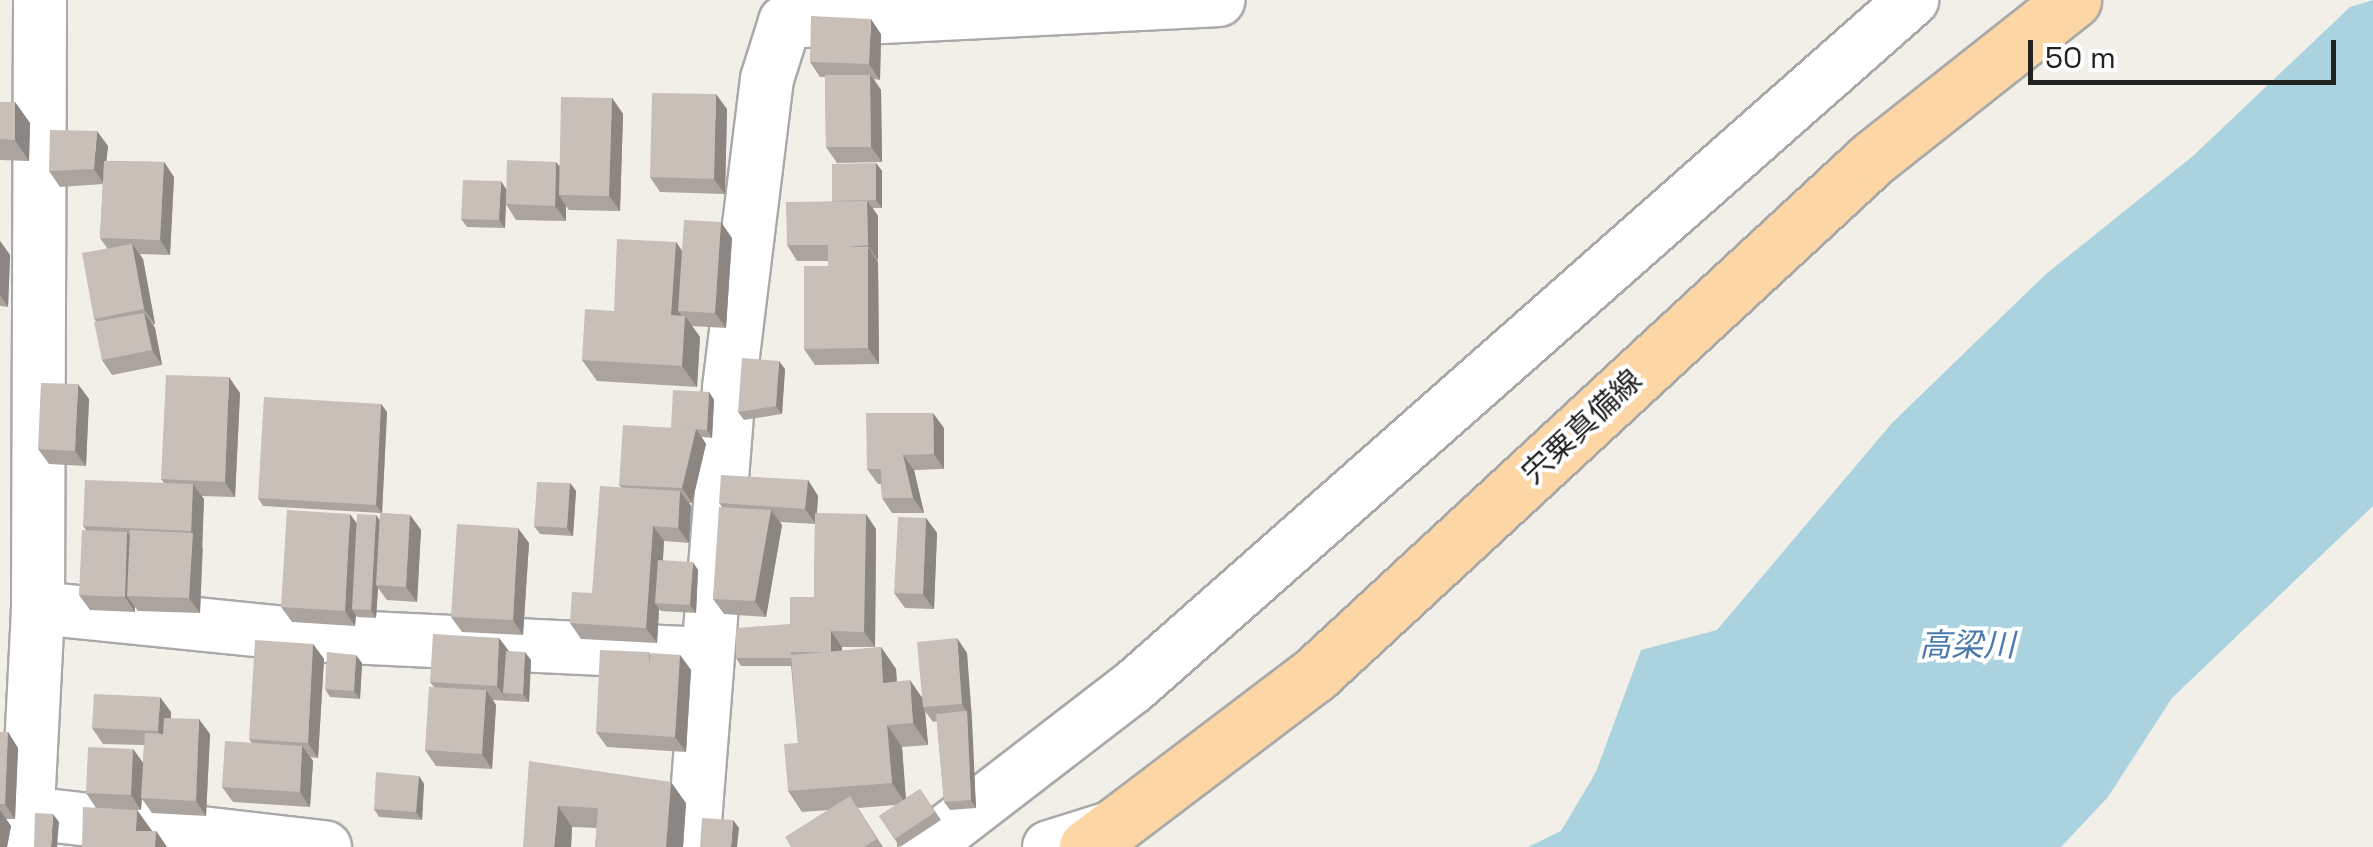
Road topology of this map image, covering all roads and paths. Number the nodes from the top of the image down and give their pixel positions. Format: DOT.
graph roads {
  1 [pos="40,0"];
  2 [pos="1218,0"];
  3 [pos="1912,0"];
  4 [pos="2073,0"];
  5 [pos="778,11"];
  6 [pos="38,608"];
  7 [pos="706,654"];
  8 [pos="27,830"];
  9 [pos="1100,837"];
  10 [pos="325,847"];
  11 [pos="693,847"];
  12 [pos="925,847"];
  13 [pos="1049,847"];
  1 -- 6 [label="street"];
  2 -- 5 [label="street"];
  3 -- 12 [label="street"];
  4 -- 9 [label="main road, 宍粟真備線"];
  5 -- 7 [label="street"];
  6 -- 7 [label="street"];
  6 -- 8 [label="street"];
  7 -- 11 [label="street"];
  8 -- 10 [label="street"];
  9 -- 13 [label="street"];
}
